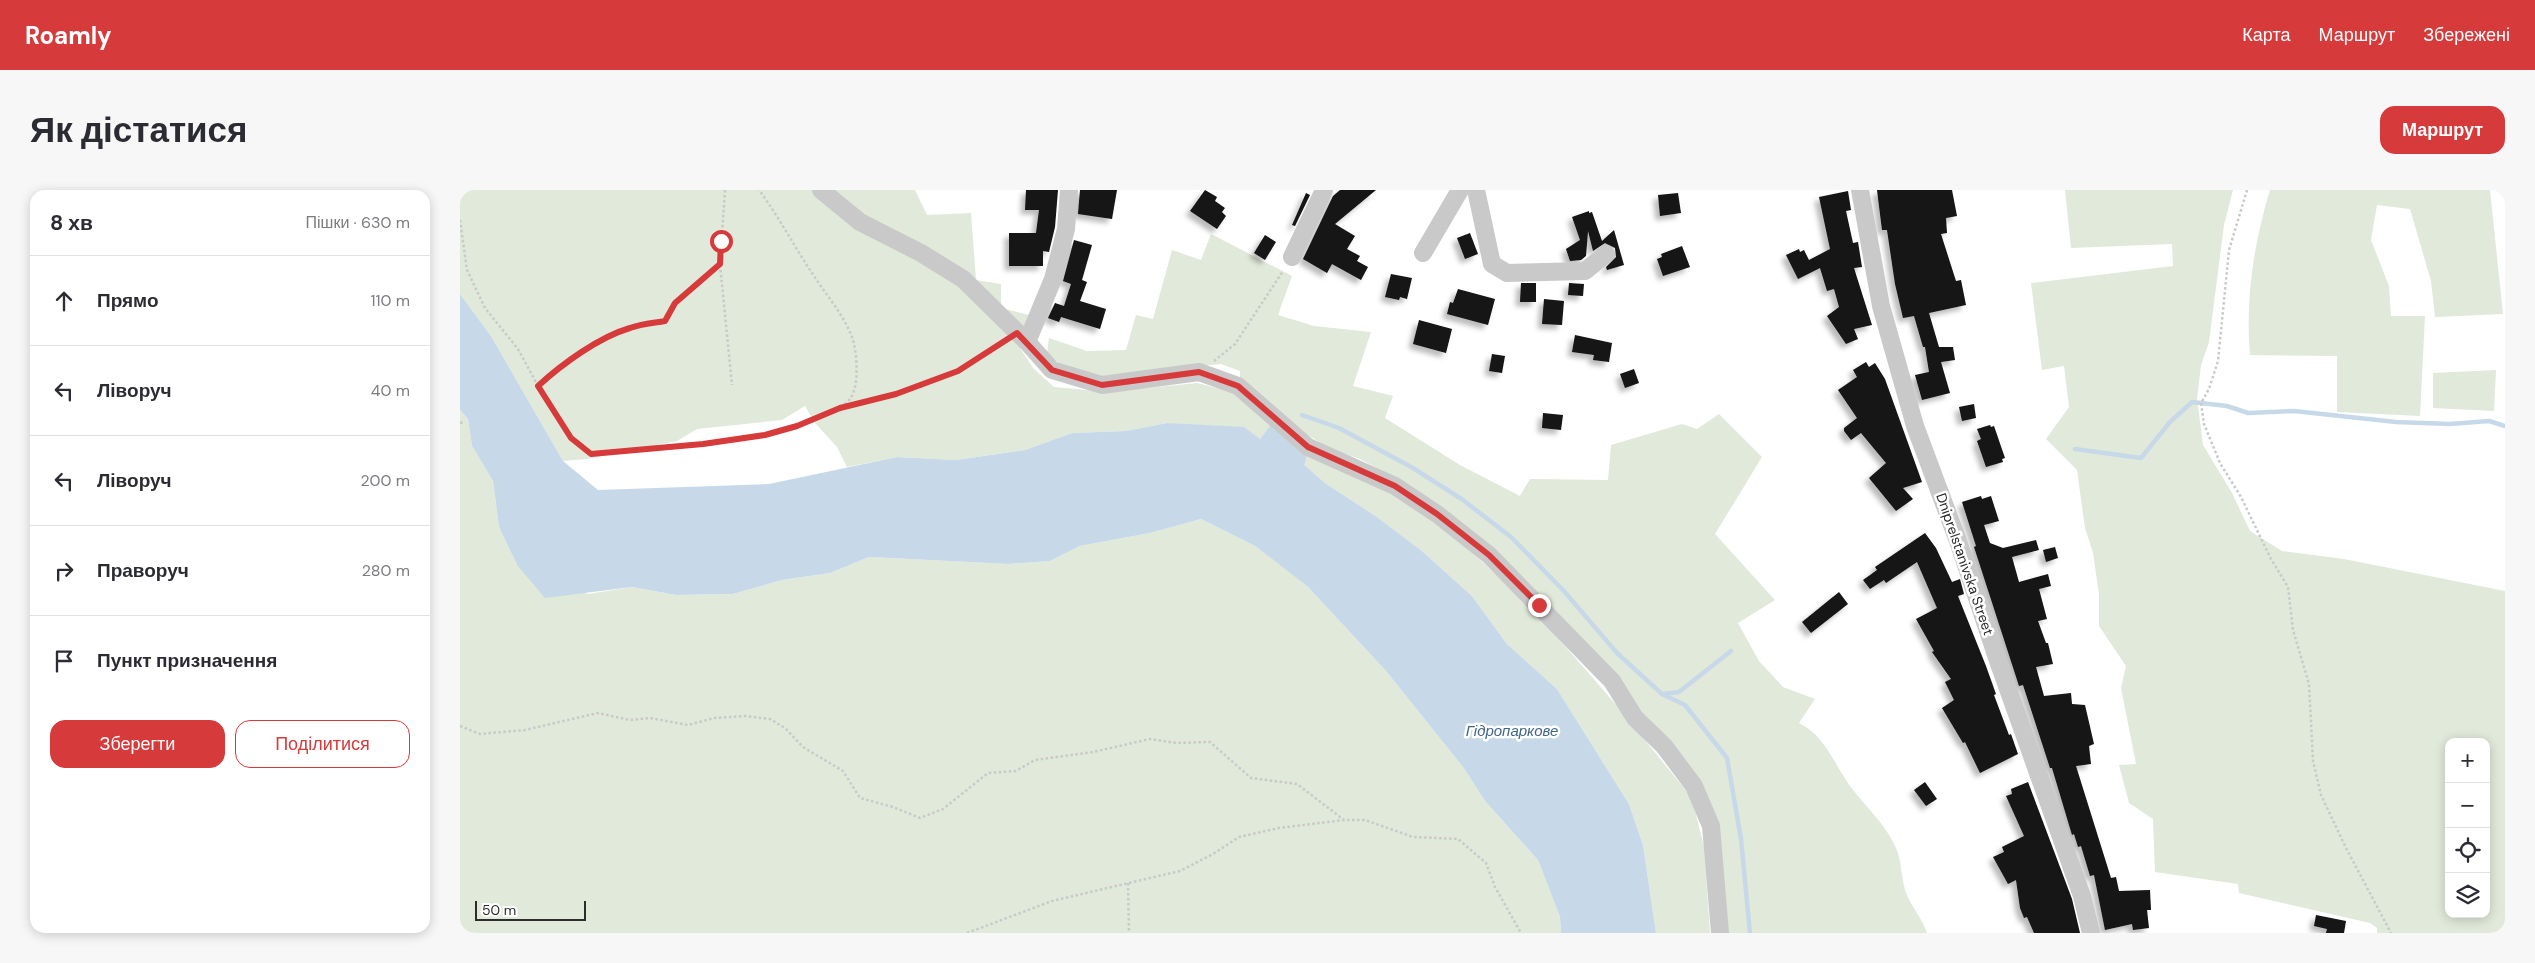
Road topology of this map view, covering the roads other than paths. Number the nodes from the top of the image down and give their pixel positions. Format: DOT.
graph roads {
  1 [pos="821,190"];
  2 [pos="1069,190"];
  3 [pos="1324,190"];
  4 [pos="1460,190"];
  5 [pos="1476,190"];
  6 [pos="1860,190"];
  7 [pos="1423,253"];
  8 [pos="1606,254"];
  9 [pos="1292,257"];
  10 [pos="1022,337"];
  11 [pos="1720,933"];
  12 [pos="2091,933"];
  1 -- 10 [label="street"];
  2 -- 10 [label="street"];
  3 -- 9 [label="street"];
  4 -- 7 [label="street"];
  5 -- 8 [label="street"];
  6 -- 12 [label="street, Dniprelstanivska Street"];
  10 -- 11 [label="street"];
}
